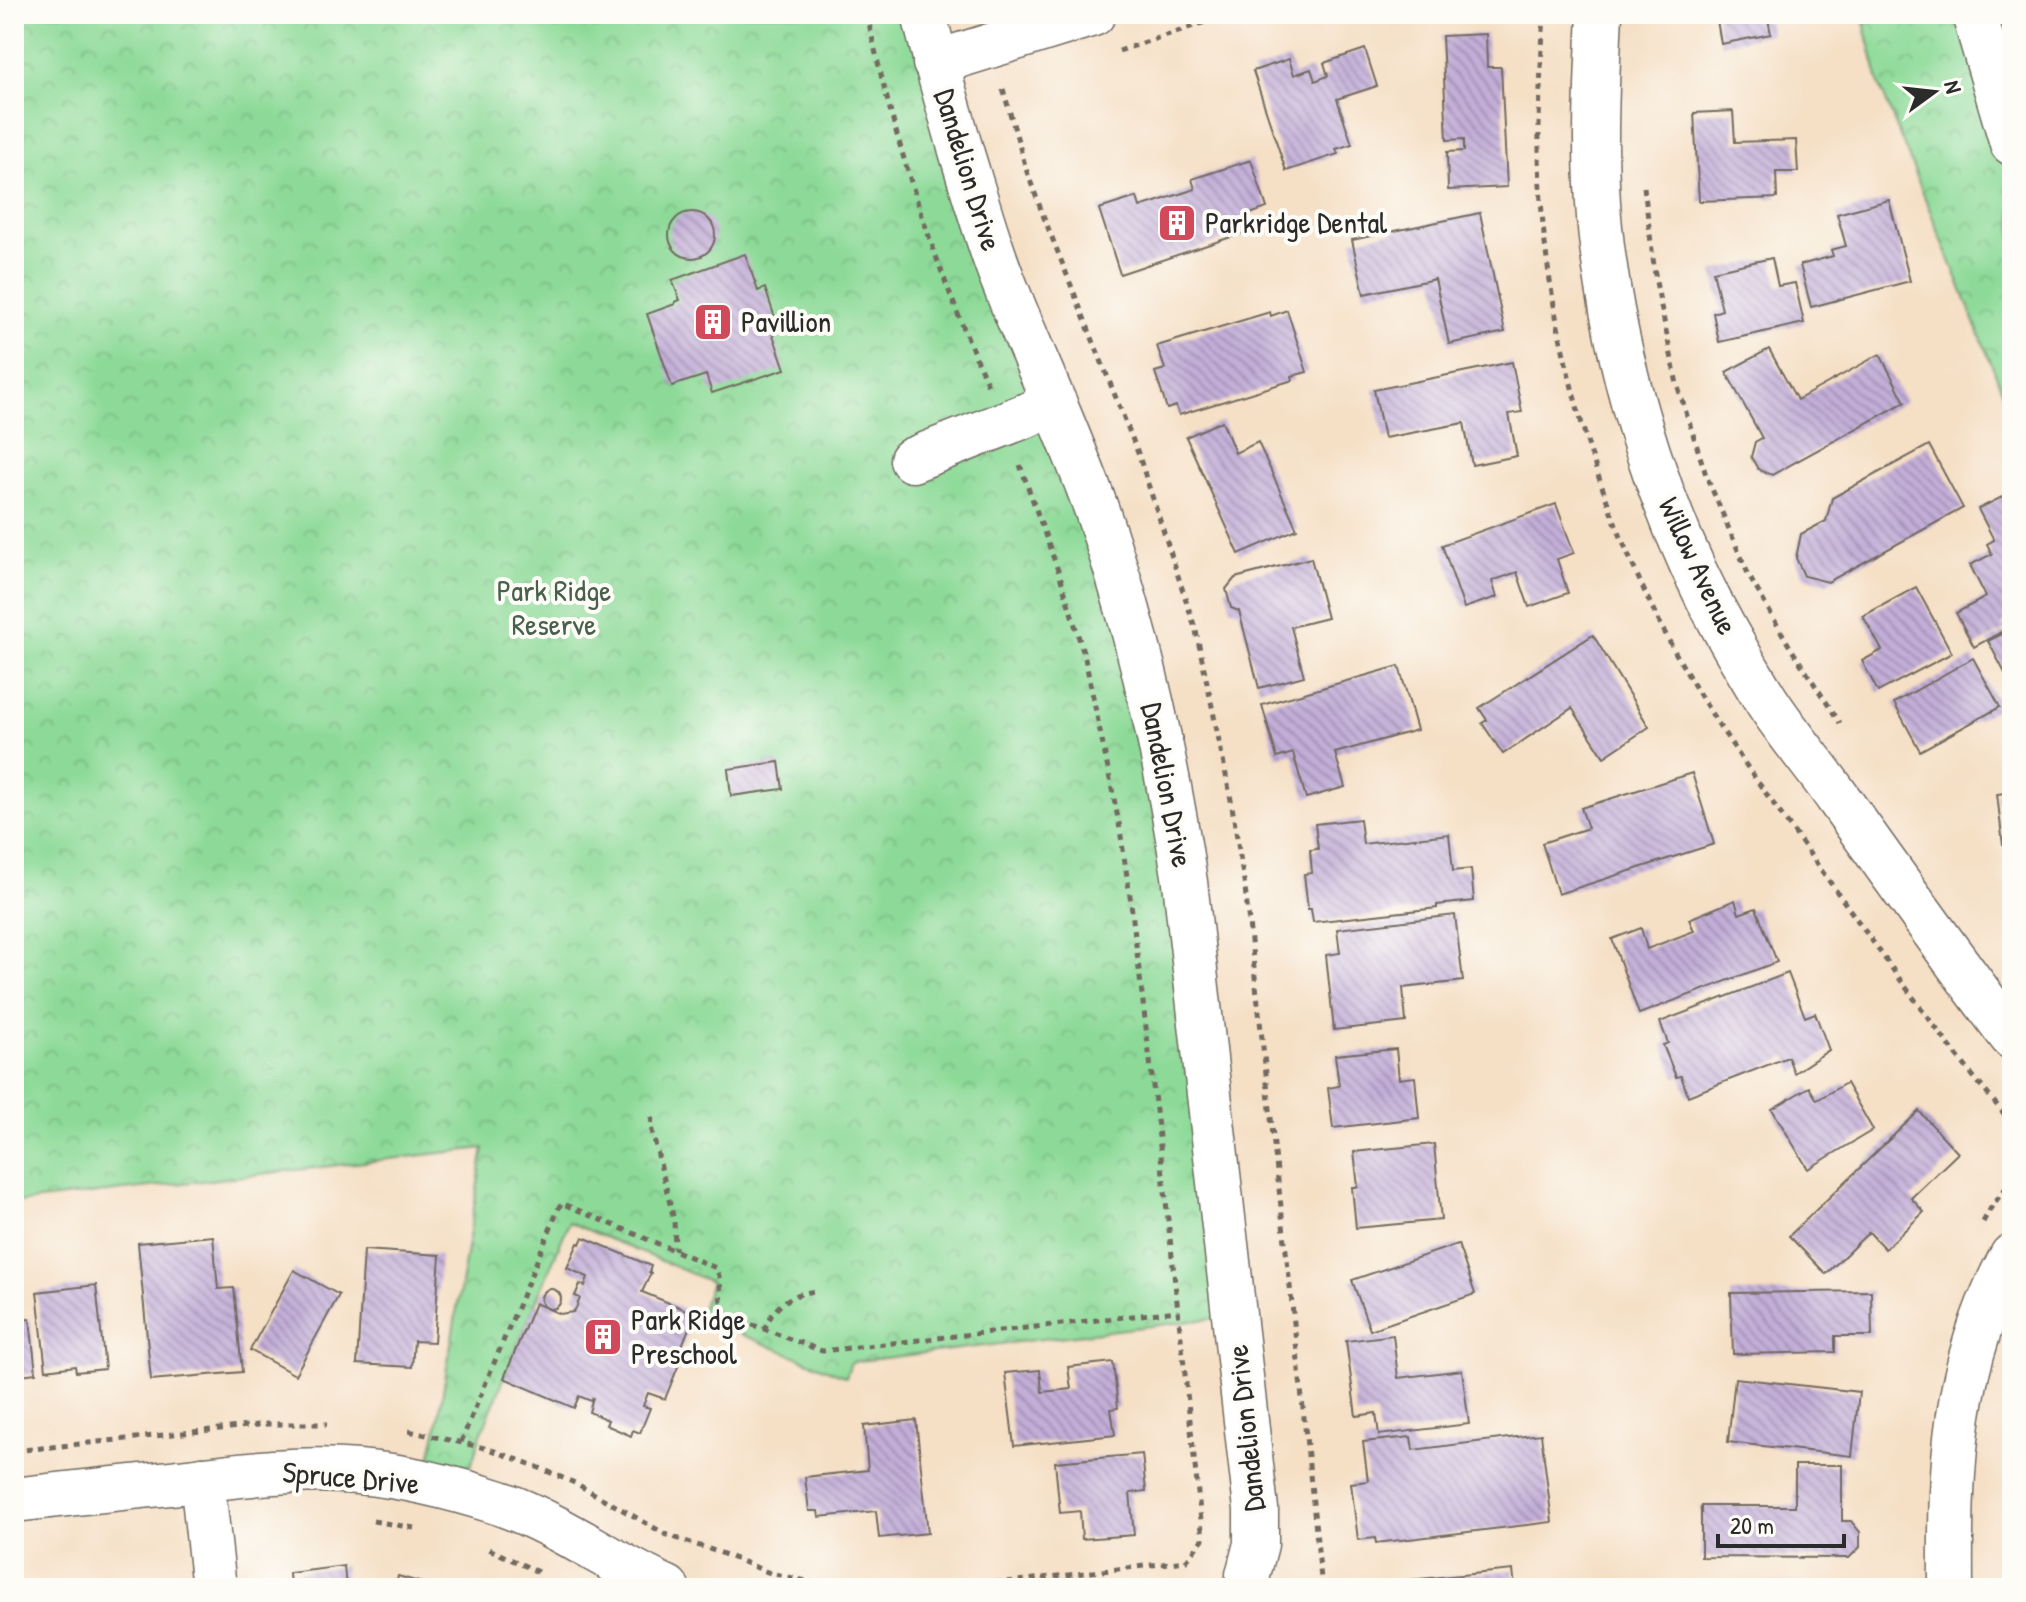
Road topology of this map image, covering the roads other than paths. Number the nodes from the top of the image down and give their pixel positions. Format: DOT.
graph roads {
  1 [pos="924,14"];
  2 [pos="1093,14"];
  3 [pos="1600,14"];
  4 [pos="1974,14"];
  5 [pos="935,63"];
  6 [pos="2012,143"];
  7 [pos="1055,404"];
  8 [pos="912,460"];
  9 [pos="2012,1037"];
  10 [pos="2012,1256"];
  11 [pos="202,1479"];
  12 [pos="14,1500"];
  13 [pos="214,1588"];
  14 [pos="667,1588"];
  15 [pos="1247,1588"];
  16 [pos="1951,1588"];
  1 -- 5 [label="street, Dandelion Drive"];
  2 -- 5 [label="street"];
  3 -- 9 [label="street, Willow Avenue"];
  4 -- 6 [label="street"];
  5 -- 7 [label="street, Dandelion Drive"];
  7 -- 8 [label="street"];
  7 -- 15 [label="street, Dandelion Drive"];
  10 -- 16 [label="street"];
  11 -- 12 [label="street, Spruce Drive"];
  11 -- 13 [label="street"];
  11 -- 14 [label="street, Spruce Drive"];
}
